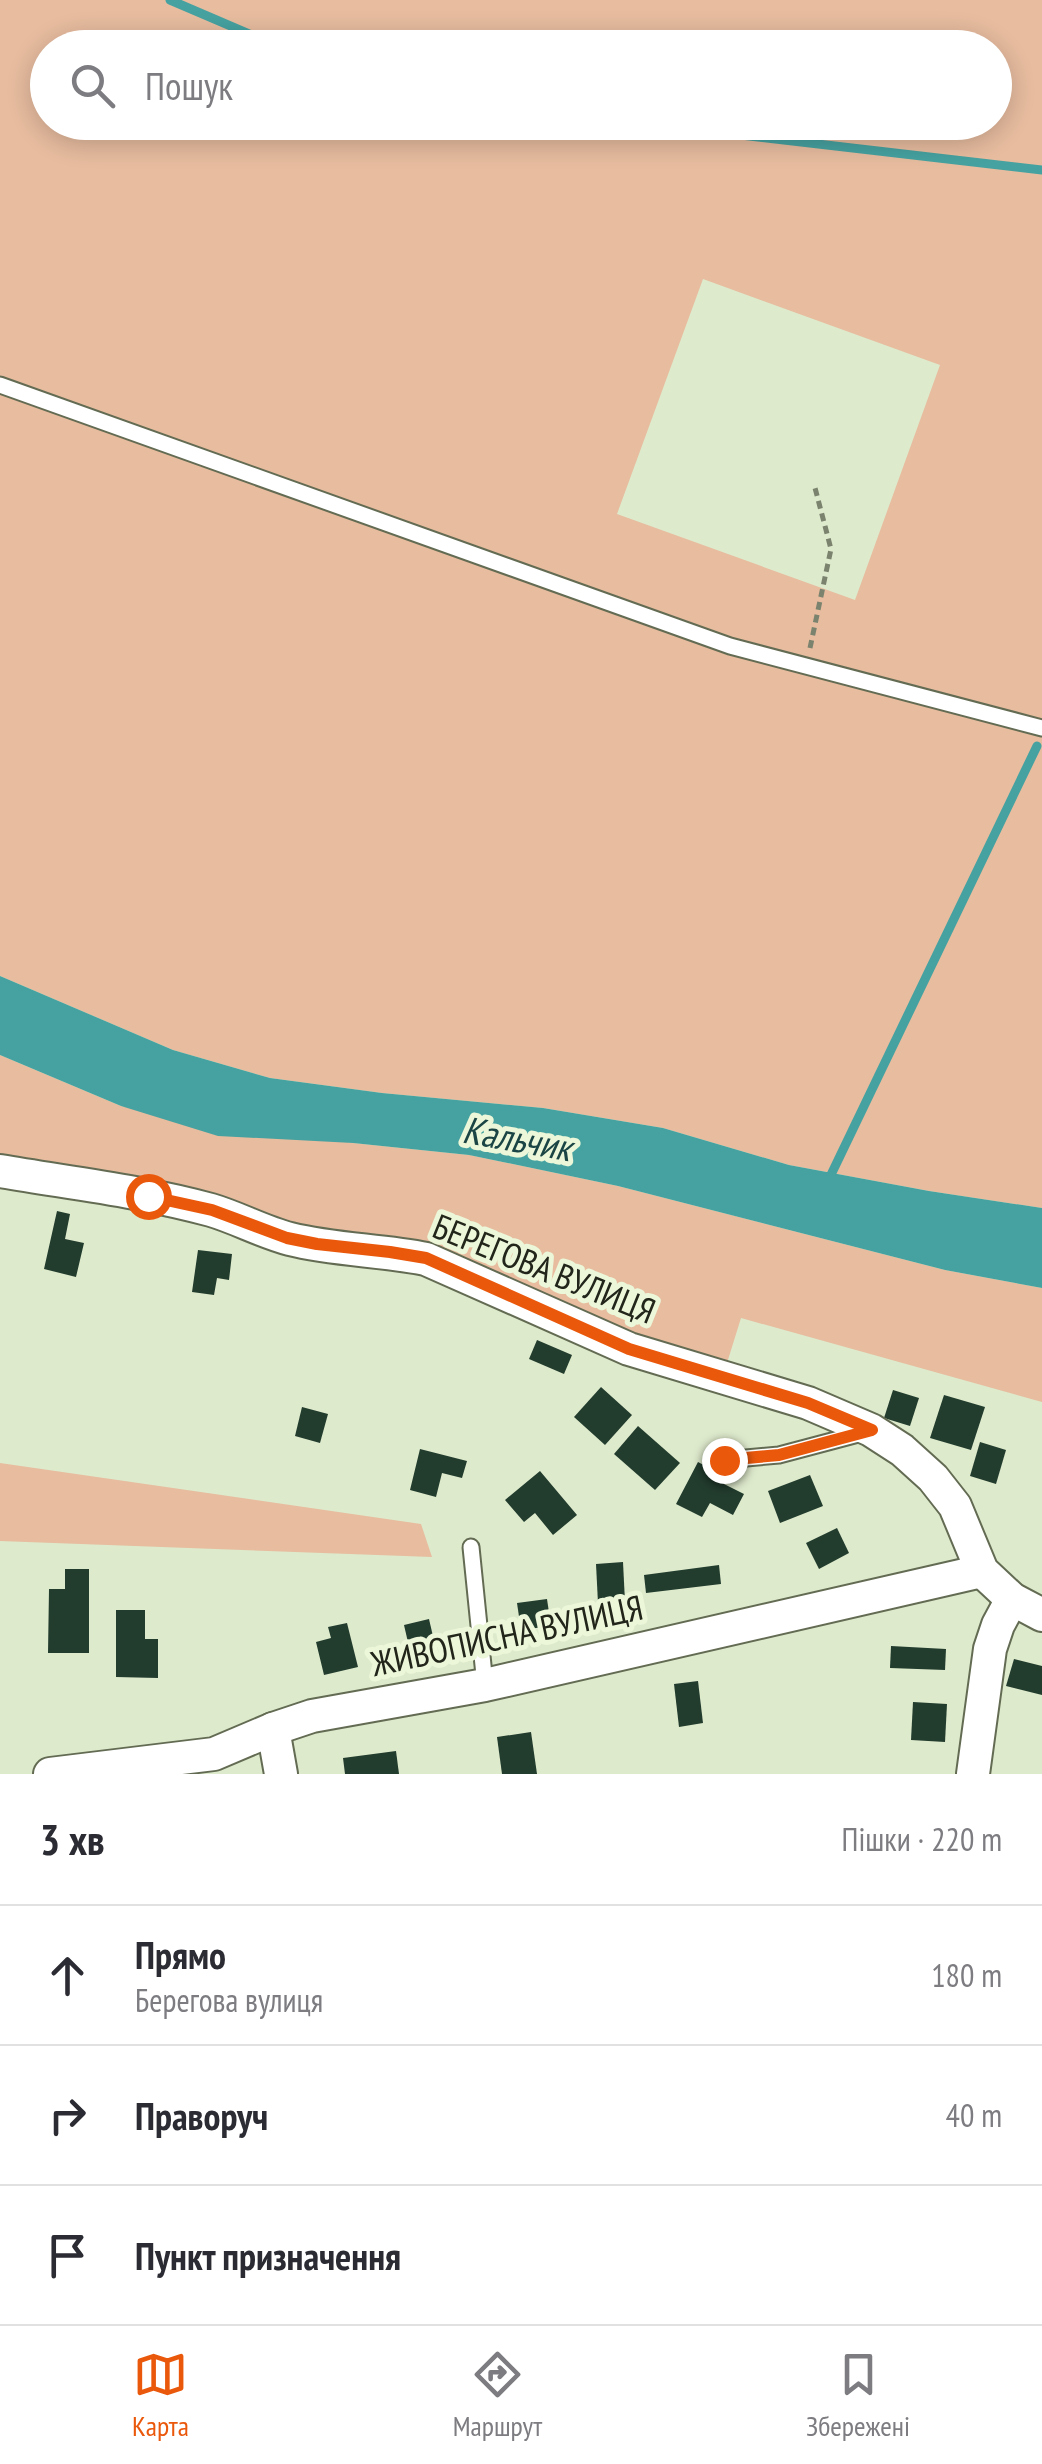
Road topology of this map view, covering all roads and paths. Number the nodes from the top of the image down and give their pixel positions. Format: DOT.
graph roads {
  1 [pos="0,385"];
  2 [pos="814,484"];
  3 [pos="806,666"];
  4 [pos="1042,728"];
  5 [pos="0,1171"];
  6 [pos="872,1430"];
  7 [pos="724,1460"];
  8 [pos="471,1547"];
  9 [pos="982,1571"];
  10 [pos="1012,1598"];
  11 [pos="1042,1615"];
  12 [pos="485,1685"];
  13 [pos="274,1729"];
  14 [pos="50,1774"];
  15 [pos="281,1774"];
  16 [pos="973,1774"];
  1 -- 3 [label="lane"];
  2 -- 3 [label="path"];
  3 -- 4 [label="lane"];
  5 -- 6 [label="street, БЕРЕГОВА ВУЛИЦЯ"];
  6 -- 7 [label="lane"];
  6 -- 9 [label="street, БЕРЕГОВА ВУЛИЦЯ"];
  8 -- 12 [label="lane"];
  9 -- 10 [label="street"];
  9 -- 12 [label="street, ЖИВОПИСНА ВУЛИЦЯ"];
  10 -- 11 [label="street"];
  10 -- 16 [label="street"];
  12 -- 13 [label="street, ЖИВОПИСНА ВУЛИЦЯ"];
  13 -- 14 [label="street, ЖИВОПИСНА ВУЛИЦЯ"];
  13 -- 15 [label="street"];
}
